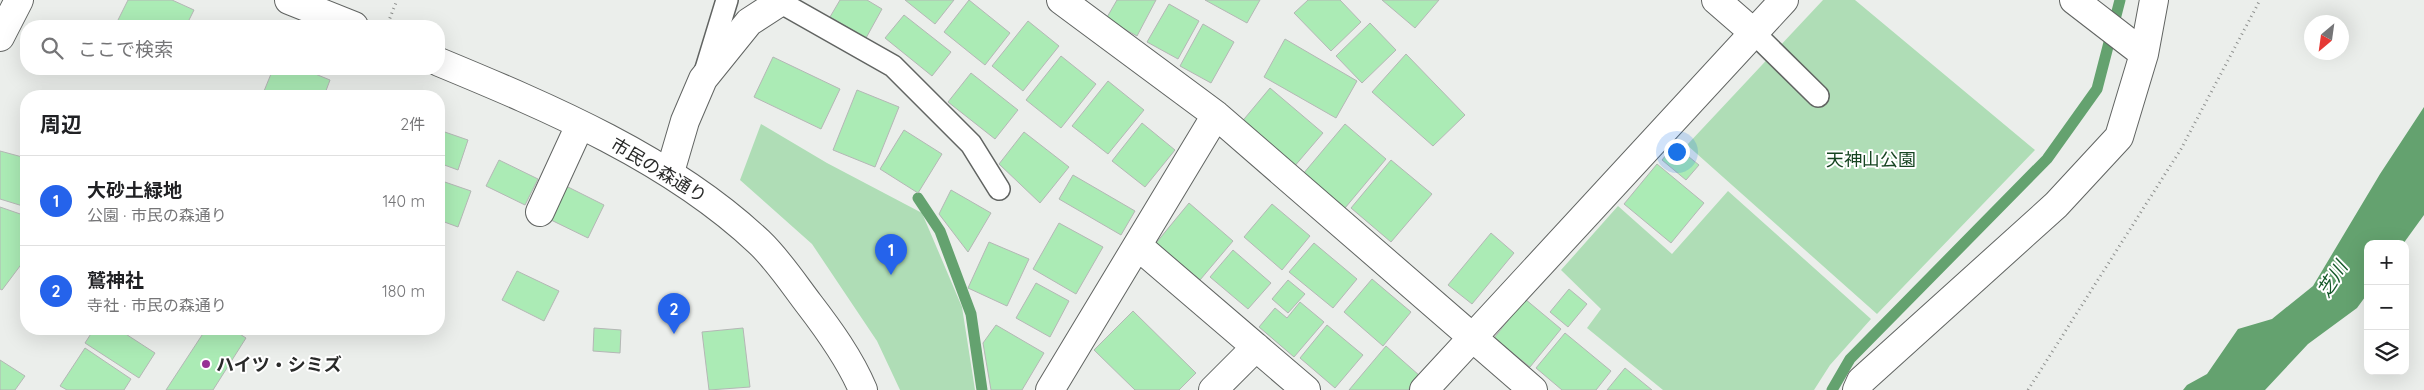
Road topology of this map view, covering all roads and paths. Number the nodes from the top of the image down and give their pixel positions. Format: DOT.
graph roads {
  1 [pos="19,0"];
  2 [pos="289,0"];
  3 [pos="397,0"];
  4 [pos="727,0"];
  5 [pos="1061,0"];
  6 [pos="1716,0"];
  7 [pos="1784,0"];
  8 [pos="2074,0"];
  9 [pos="2154,0"];
  10 [pos="2260,0"];
  11 [pos="781,1"];
  12 [pos="339,20"];
  13 [pos="389,20"];
  14 [pos="1754,32"];
  15 [pos="0,37"];
  16 [pos="2144,54"];
  17 [pos="445,65"];
  18 [pos="702,79"];
  19 [pos="1818,96"];
  20 [pos="1216,115"];
  21 [pos="580,125"];
  22 [pos="670,172"];
  23 [pos="999,189"];
  24 [pos="540,212"];
  25 [pos="1138,246"];
  26 [pos="1473,337"];
  27 [pos="1256,347"];
  28 [pos="863,390"];
  29 [pos="1050,390"];
  30 [pos="1213,390"];
  31 [pos="1306,390"];
  32 [pos="1424,390"];
  33 [pos="1533,390"];
  34 [pos="1856,390"];
  35 [pos="2028,390"];
  1 -- 15 [label="street"];
  2 -- 12 [label="street"];
  3 -- 13 [label="path"];
  4 -- 18 [label="lane"];
  5 -- 20 [label="street"];
  6 -- 14 [label="street"];
  7 -- 14 [label="street"];
  8 -- 16 [label="street"];
  9 -- 16 [label="street"];
  10 -- 35 [label="path"];
  11 -- 18 [label="street"];
  11 -- 23 [label="lane"];
  14 -- 19 [label="lane"];
  14 -- 26 [label="street"];
  16 -- 34 [label="street"];
  17 -- 21 [label="street, 市民の森通り"];
  18 -- 22 [label="street"];
  20 -- 25 [label="street"];
  20 -- 26 [label="street"];
  21 -- 22 [label="street, 市民の森通り"];
  21 -- 24 [label="street"];
  22 -- 28 [label="street, 市民の森通り"];
  25 -- 27 [label="street"];
  25 -- 29 [label="street"];
  26 -- 32 [label="street"];
  26 -- 33 [label="street"];
  27 -- 30 [label="street"];
  27 -- 31 [label="street"];
}
